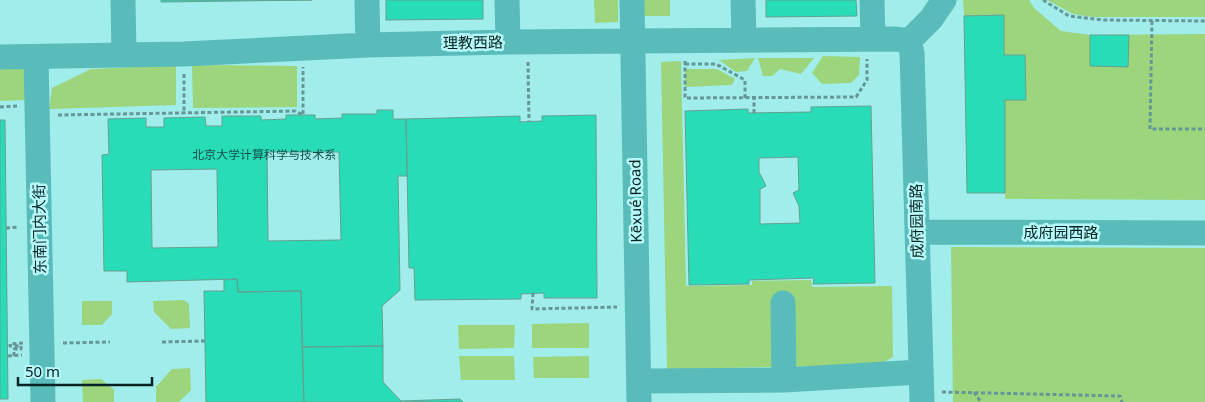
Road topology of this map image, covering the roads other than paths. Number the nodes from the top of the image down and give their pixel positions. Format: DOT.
graph roads {
  1 [pos="123,0"];
  2 [pos="367,0"];
  3 [pos="507,0"];
  4 [pos="632,0"];
  5 [pos="743,0"];
  6 [pos="872,0"];
  7 [pos="944,0"];
  8 [pos="744,39"];
  9 [pos="870,39"];
  10 [pos="632,41"];
  11 [pos="909,41"];
  12 [pos="518,42"];
  13 [pos="368,45"];
  14 [pos="124,54"];
  15 [pos="0,57"];
  16 [pos="36,57"];
  17 [pos="918,232"];
  18 [pos="1205,233"];
  19 [pos="783,303"];
  20 [pos="784,380"];
  21 [pos="921,388"];
  22 [pos="639,392"];
  23 [pos="43,402"];
  1 -- 14 [label="street"];
  2 -- 13 [label="street"];
  3 -- 12 [label="street"];
  4 -- 10 [label="street, Kēxué Road"];
  5 -- 8 [label="street"];
  6 -- 9 [label="street"];
  7 -- 11 [label="street"];
  8 -- 9 [label="street, 理教西路"];
  8 -- 10 [label="street, 理教西路"];
  9 -- 11 [label="street, 理教西路"];
  10 -- 12 [label="street, 理教西路"];
  10 -- 22 [label="street, Kēxué Road"];
  11 -- 17 [label="street, 成府园南路"];
  12 -- 13 [label="street, 理教西路"];
  13 -- 14 [label="street, 理教西路"];
  14 -- 16 [label="street, 理教西路"];
  15 -- 16 [label="street, 理教西路"];
  16 -- 23 [label="street, 东南门内大街"];
  17 -- 18 [label="street, 成府园西路"];
  17 -- 21 [label="street, 成府园南路"];
  19 -- 20 [label="street"];
  20 -- 21 [label="street"];
  20 -- 22 [label="street"];
}
